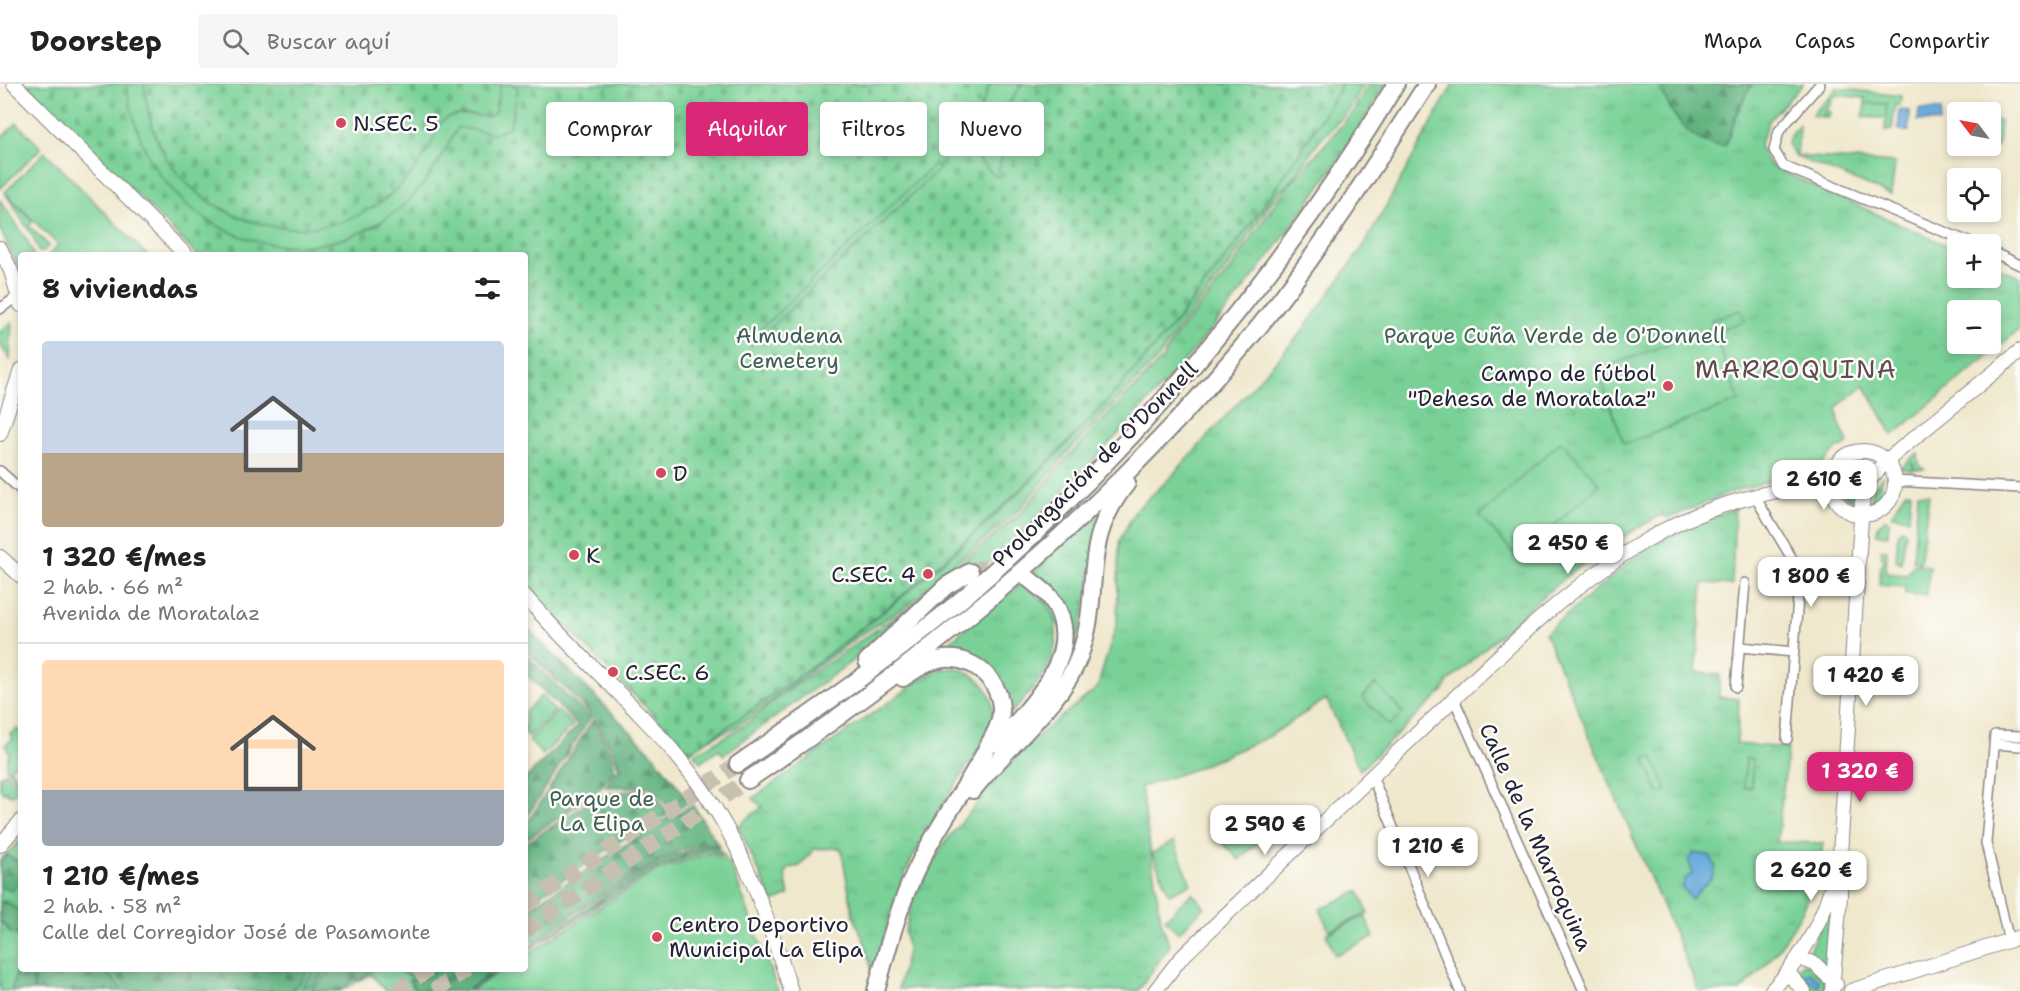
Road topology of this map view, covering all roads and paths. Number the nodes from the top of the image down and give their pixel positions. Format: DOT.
graph roads {
  1 [pos="14,84"];
  2 [pos="1396,84"];
  3 [pos="1427,84"];
  4 [pos="1820,84"];
  5 [pos="1950,234"];
  6 [pos="0,249"];
  7 [pos="183,252"];
  8 [pos="2001,256"];
  9 [pos="2020,265"];
  10 [pos="18,295"];
  11 [pos="18,301"];
  12 [pos="0,309"];
  13 [pos="2020,351"];
  14 [pos="18,378"];
  15 [pos="2,419"];
  16 [pos="0,434"];
  17 [pos="1162,435"];
  18 [pos="1886,461"];
  19 [pos="0,471"];
  20 [pos="1830,481"];
  21 [pos="1894,481"];
  22 [pos="18,487"];
  23 [pos="2020,488"];
  24 [pos="1755,495"];
  25 [pos="1862,515"];
  26 [pos="0,557"];
  27 [pos="970,572"];
  28 [pos="18,573"];
  29 [pos="1029,579"];
  30 [pos="1745,583"];
  31 [pos="528,600"];
  32 [pos="528,611"];
  33 [pos="552,629"];
  34 [pos="1740,647"];
  35 [pos="1794,652"];
  36 [pos="1736,687"];
  37 [pos="1454,699"];
  38 [pos="823,705"];
  39 [pos="2020,736"];
  40 [pos="1787,739"];
  41 [pos="807,740"];
  42 [pos="1994,744"];
  43 [pos="2020,746"];
  44 [pos="738,764"];
  45 [pos="1372,776"];
  46 [pos="971,778"];
  47 [pos="748,780"];
  48 [pos="18,824"];
  49 [pos="18,825"];
  50 [pos="936,834"];
  51 [pos="0,838"];
  52 [pos="0,845"];
  53 [pos="1840,855"];
  54 [pos="2015,939"];
  55 [pos="1799,958"];
  56 [pos="1788,973"];
  57 [pos="1832,984"];
  58 [pos="791,991"];
  59 [pos="877,991"];
  60 [pos="1155,991"];
  61 [pos="1460,991"];
  62 [pos="1584,991"];
  63 [pos="1771,991"];
  64 [pos="1804,991"];
  65 [pos="1851,991"];
  1 -- 7 [label="street"];
  2 -- 38 [label="highway, Prolongación de O'Donnell"];
  3 -- 17 [label="highway, Prolongación de O'Donnell"];
  4 -- 5 [label="street"];
  6 -- 10 [label="street"];
  8 -- 9 [label="street"];
  11 -- 12 [label="street"];
  13 -- 18 [label="street"];
  14 -- 15 [label="street"];
  15 -- 16 [label="street"];
  17 -- 41 [label="highway, Prolongación de O'Donnell"];
  17 -- 50 [label="highway"];
  18 -- 20 [label="street"];
  18 -- 21 [label="street"];
  18 -- 25 [label="street"];
  19 -- 22 [label="street"];
  20 -- 24 [label="street"];
  20 -- 25 [label="street"];
  21 -- 23 [label="street"];
  21 -- 25 [label="street"];
  24 -- 35 [label="street"];
  24 -- 37 [label="street"];
  25 -- 53 [label="street"];
  26 -- 28 [label="street"];
  27 -- 38 [label="highway"];
  29 -- 46 [label="highway"];
  30 -- 34 [label="street"];
  31 -- 33 [label="street"];
  32 -- 33 [label="street"];
  33 -- 58 [label="street"];
  34 -- 35 [label="street"];
  34 -- 36 [label="street"];
  35 -- 40 [label="street"];
  37 -- 45 [label="street"];
  37 -- 62 [label="street, Calle de la Marroquina"];
  38 -- 44 [label="highway, Prolongación de O'Donnell"];
  39 -- 42 [label="street"];
  41 -- 46 [label="highway"];
  41 -- 47 [label="highway, Prolongación de O'Donnell"];
  42 -- 43 [label="street"];
  42 -- 54 [label="street"];
  45 -- 60 [label="street"];
  45 -- 61 [label="street"];
  46 -- 50 [label="highway"];
  48 -- 51 [label="street"];
  49 -- 52 [label="street"];
  50 -- 59 [label="highway"];
  53 -- 55 [label="street"];
  53 -- 57 [label="street"];
  54 -- 65 [label="street"];
  55 -- 56 [label="street"];
  55 -- 57 [label="street"];
  56 -- 63 [label="street"];
  56 -- 64 [label="street"];
  57 -- 65 [label="street"];
}
